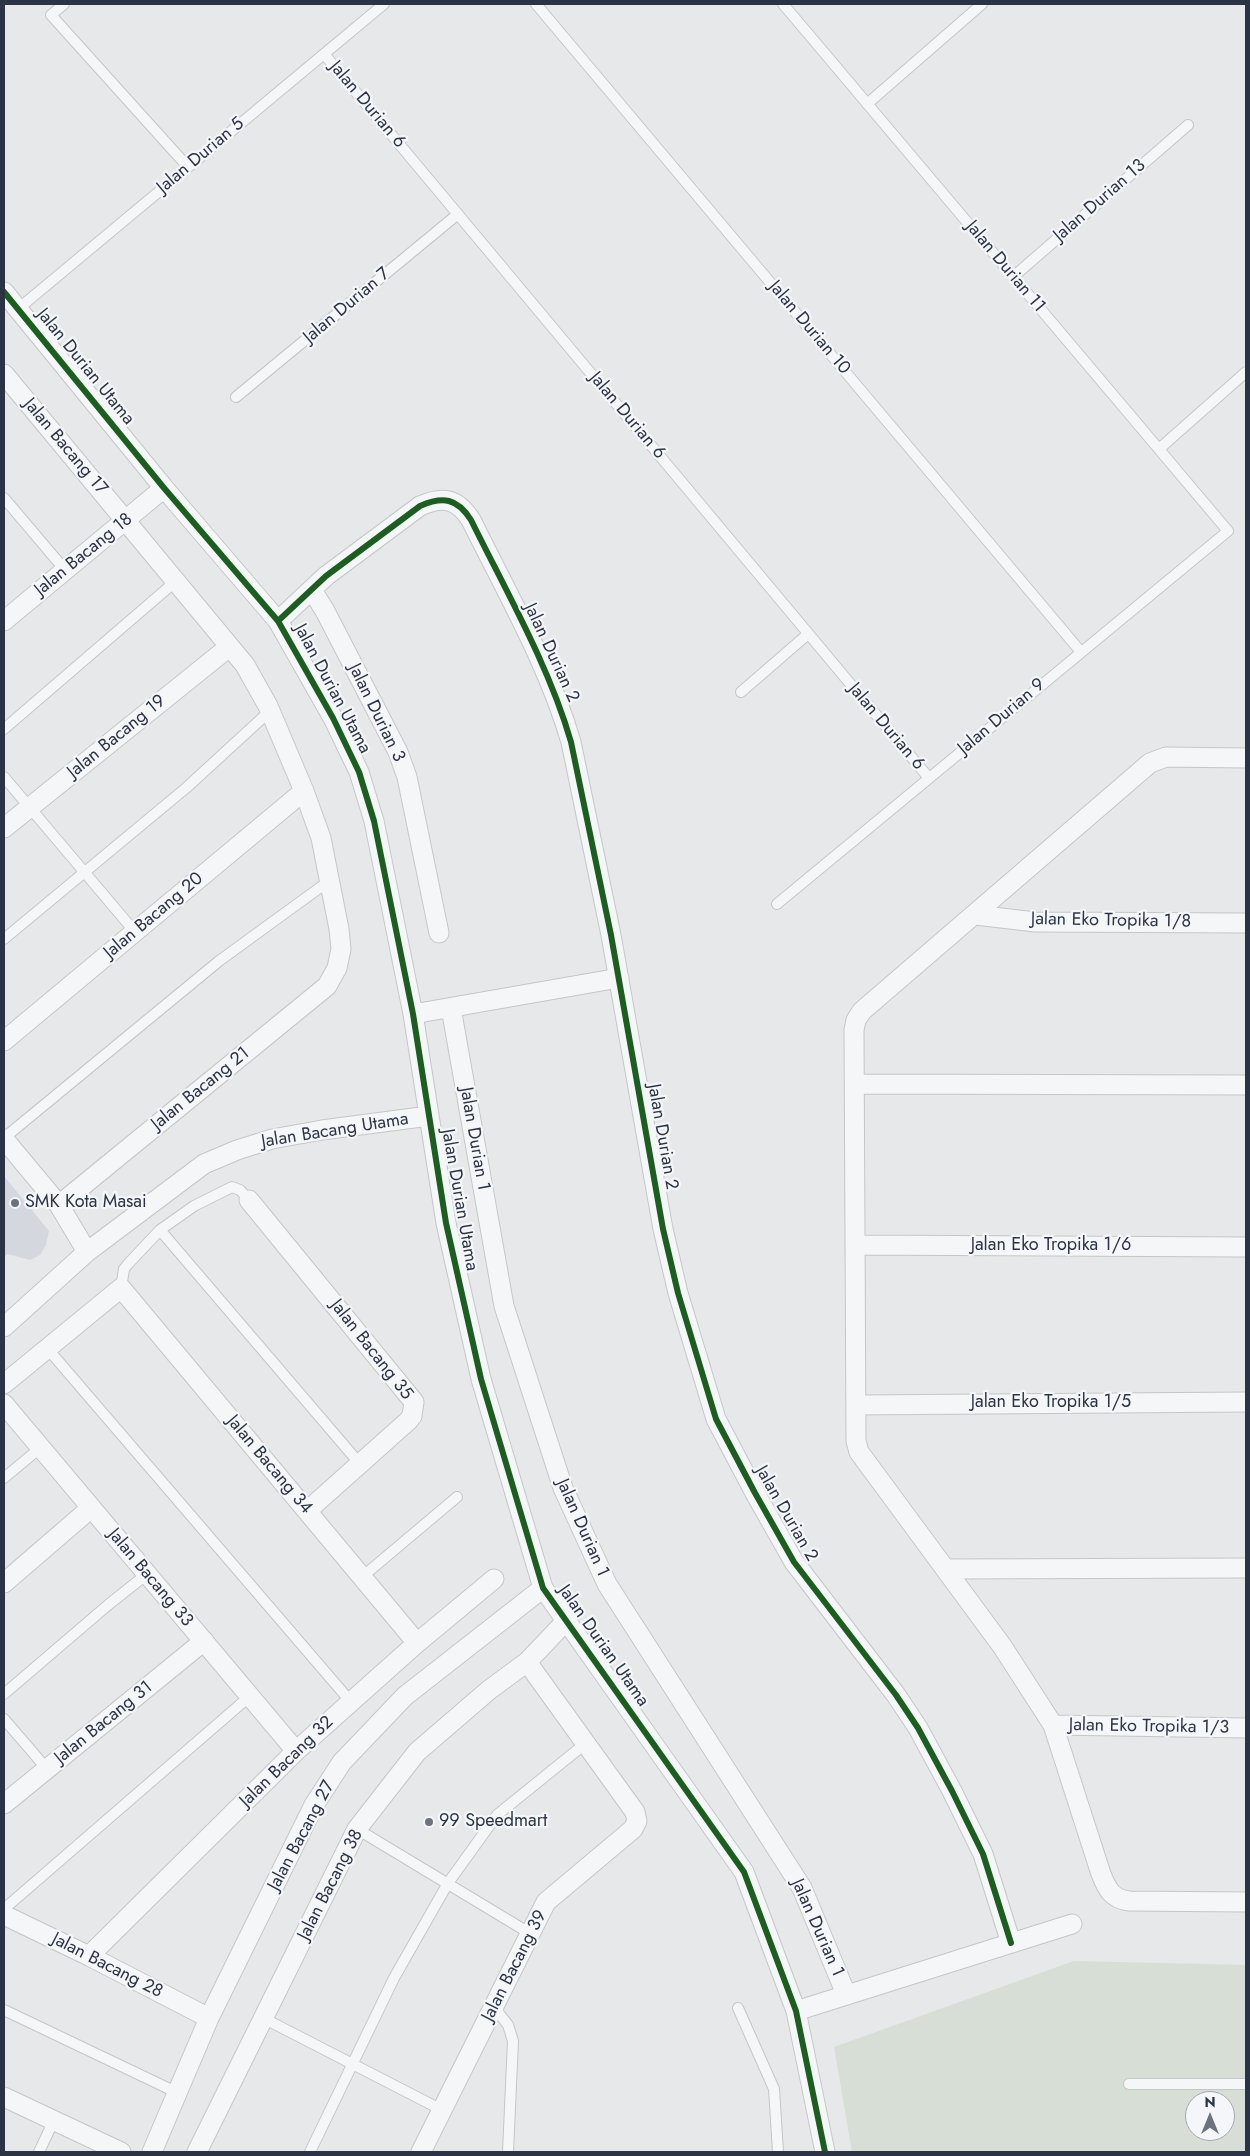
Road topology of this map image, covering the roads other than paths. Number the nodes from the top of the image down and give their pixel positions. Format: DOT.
graph roads {
  1 [pos="64,4"];
  2 [pos="384,4"];
  3 [pos="536,4"];
  4 [pos="782,4"];
  5 [pos="982,4"];
  6 [pos="324,54"];
  7 [pos="867,104"];
  8 [pos="1188,126"];
  9 [pos="188,167"];
  10 [pos="458,214"];
  11 [pos="1013,277"];
  12 [pos="4,292"];
  13 [pos="18,309"];
  14 [pos="1246,372"];
  15 [pos="4,374"];
  16 [pos="236,397"];
  17 [pos="1159,450"];
  18 [pos="164,488"];
  19 [pos="4,498"];
  20 [pos="126,520"];
  21 [pos="1228,531"];
  22 [pos="65,570"];
  23 [pos="176,581"];
  24 [pos="312,590"];
  25 [pos="4,619"];
  26 [pos="278,621"];
  27 [pos="808,634"];
  28 [pos="230,647"];
  29 [pos="1081,652"];
  30 [pos="741,692"];
  31 [pos="270,712"];
  32 [pos="4,729"];
  33 [pos="1246,758"];
  34 [pos="4,777"];
  35 [pos="929,778"];
  36 [pos="304,791"];
  37 [pos="29,807"];
  38 [pos="4,828"];
  39 [pos="84,872"];
  40 [pos="329,881"];
  41 [pos="777,904"];
  42 [pos="976,915"];
  43 [pos="1246,923"];
  44 [pos="135,932"];
  45 [pos="439,932"];
  46 [pos="4,939"];
  47 [pos="337,968"];
  48 [pos="618,978"];
  49 [pos="451,1008"];
  50 [pos="413,1014"];
  51 [pos="4,1041"];
  52 [pos="856,1084"];
  53 [pos="1246,1084"];
  54 [pos="429,1116"];
  55 [pos="4,1139"];
  56 [pos="249,1200"];
  57 [pos="59,1205"];
  58 [pos="160,1230"];
  59 [pos="856,1245"];
  60 [pos="1246,1247"];
  61 [pos="87,1252"];
  62 [pos="121,1288"];
  63 [pos="4,1327"];
  64 [pos="47,1348"];
  65 [pos="4,1384"];
  66 [pos="1246,1402"];
  67 [pos="4,1404"];
  68 [pos="856,1405"];
  69 [pos="40,1448"];
  70 [pos="360,1464"];
  71 [pos="4,1478"];
  72 [pos="457,1497"];
  73 [pos="92,1508"];
  74 [pos="307,1511"];
  75 [pos="1246,1568"];
  76 [pos="945,1569"];
  77 [pos="147,1574"];
  78 [pos="362,1577"];
  79 [pos="494,1579"];
  80 [pos="4,1584"];
  81 [pos="543,1588"];
  82 [pos="567,1620"];
  83 [pos="204,1641"];
  84 [pos="417,1643"];
  85 [pos="527,1662"];
  86 [pos="4,1694"];
  87 [pos="250,1696"];
  88 [pos="351,1702"];
  89 [pos="4,1719"];
  90 [pos="1053,1725"];
  91 [pos="1246,1728"];
  92 [pos="586,1743"];
  93 [pos="296,1751"];
  94 [pos="47,1769"];
  95 [pos="4,1804"];
  96 [pos="357,1828"];
  97 [pos="448,1883"];
  98 [pos="1246,1902"];
  99 [pos="5,1917"];
  100 [pos="1072,1924"];
  101 [pos="531,1934"];
  102 [pos="1010,1943"];
  103 [pos="89,1956"];
  104 [pos="846,1994"];
  105 [pos="494,2007"];
  106 [pos="738,2008"];
  107 [pos="4,2010"];
  108 [pos="796,2011"];
  109 [pos="209,2018"];
  110 [pos="263,2018"];
  111 [pos="353,2063"];
  112 [pos="1130,2084"];
  113 [pos="1246,2084"];
  114 [pos="178,2093"];
  115 [pos="4,2097"];
  116 [pos="442,2110"];
  117 [pos="54,2120"];
  118 [pos="39,2152"];
  119 [pos="121,2152"];
  120 [pos="152,2152"];
  121 [pos="197,2152"];
  122 [pos="310,2152"];
  123 [pos="421,2152"];
  124 [pos="508,2152"];
  125 [pos="778,2152"];
  126 [pos="825,2152"];
  1 -- 9 [label="lane"];
  2 -- 6 [label="lane, Jalan Durian 5"];
  3 -- 29 [label="lane, Jalan Durian 10"];
  4 -- 7 [label="lane, Jalan Durian 11"];
  5 -- 7 [label="lane"];
  6 -- 9 [label="lane, Jalan Durian 5"];
  6 -- 10 [label="lane, Jalan Durian 6"];
  7 -- 11 [label="lane, Jalan Durian 11"];
  8 -- 11 [label="lane, Jalan Durian 13"];
  9 -- 13 [label="lane, Jalan Durian 5"];
  10 -- 16 [label="lane, Jalan Durian 7"];
  10 -- 27 [label="lane, Jalan Durian 6"];
  11 -- 17 [label="lane, Jalan Durian 11"];
  12 -- 13 [label="street, Jalan Durian Utama"];
  13 -- 18 [label="street, Jalan Durian Utama"];
  14 -- 17 [label="lane"];
  15 -- 20 [label="street, Jalan Bacang 17"];
  17 -- 21 [label="lane, Jalan Durian 11"];
  18 -- 20 [label="street, Jalan Bacang 18"];
  18 -- 26 [label="street, Jalan Durian Utama"];
  19 -- 22 [label="lane"];
  20 -- 22 [label="street, Jalan Bacang 18"];
  20 -- 23 [label="street, Jalan Bacang 17"];
  21 -- 29 [label="lane, Jalan Durian 9"];
  22 -- 25 [label="street, Jalan Bacang 18"];
  23 -- 28 [label="street, Jalan Bacang 17"];
  23 -- 32 [label="lane"];
  24 -- 26 [label="street, Jalan Durian 2"];
  24 -- 45 [label="street, Jalan Durian 3"];
  24 -- 48 [label="street, Jalan Durian 2"];
  26 -- 50 [label="street, Jalan Durian Utama"];
  27 -- 30 [label="lane"];
  27 -- 35 [label="lane, Jalan Durian 6"];
  28 -- 31 [label="street, Jalan Bacang 17"];
  28 -- 37 [label="street, Jalan Bacang 19"];
  29 -- 35 [label="lane, Jalan Durian 9"];
  31 -- 36 [label="street, Jalan Bacang 17"];
  31 -- 39 [label="lane"];
  33 -- 42 [label="street"];
  34 -- 37 [label="lane"];
  35 -- 41 [label="lane, Jalan Durian 9"];
  36 -- 40 [label="street, Jalan Bacang 17"];
  36 -- 44 [label="street, Jalan Bacang 20"];
  37 -- 38 [label="street, Jalan Bacang 19"];
  37 -- 39 [label="lane"];
  39 -- 44 [label="lane"];
  39 -- 46 [label="lane"];
  40 -- 47 [label="street, Jalan Bacang 17"];
  40 -- 55 [label="lane"];
  42 -- 43 [label="street, Jalan Eko Tropika 1/8"];
  42 -- 52 [label="street"];
  44 -- 51 [label="street, Jalan Bacang 20"];
  47 -- 57 [label="street, Jalan Bacang 21"];
  48 -- 49 [label="street"];
  48 -- 102 [label="street, Jalan Durian 2"];
  49 -- 50 [label="street"];
  49 -- 104 [label="street, Jalan Durian 1"];
  50 -- 54 [label="street, Jalan Durian Utama"];
  52 -- 53 [label="street"];
  52 -- 59 [label="street"];
  54 -- 61 [label="street, Jalan Bacang Utama"];
  54 -- 81 [label="street, Jalan Durian Utama"];
  55 -- 57 [label="street"];
  56 -- 58 [label="lane"];
  56 -- 70 [label="street, Jalan Bacang 35"];
  57 -- 61 [label="street"];
  58 -- 62 [label="lane"];
  58 -- 70 [label="lane"];
  59 -- 60 [label="street, Jalan Eko Tropika 1/6"];
  59 -- 68 [label="street"];
  61 -- 63 [label="street, Jalan Bacang Utama"];
  62 -- 64 [label="street"];
  62 -- 74 [label="street, Jalan Bacang 34"];
  64 -- 65 [label="street"];
  64 -- 88 [label="lane"];
  66 -- 68 [label="street, Jalan Eko Tropika 1/5"];
  67 -- 69 [label="street, Jalan Bacang 33"];
  68 -- 76 [label="street"];
  69 -- 71 [label="lane"];
  69 -- 73 [label="street, Jalan Bacang 33"];
  70 -- 74 [label="street, Jalan Bacang 35"];
  72 -- 78 [label="lane"];
  73 -- 77 [label="street, Jalan Bacang 33"];
  73 -- 80 [label="street"];
  74 -- 78 [label="street, Jalan Bacang 34"];
  75 -- 76 [label="street"];
  76 -- 90 [label="street"];
  77 -- 83 [label="street, Jalan Bacang 33"];
  77 -- 86 [label="lane"];
  78 -- 84 [label="street, Jalan Bacang 34"];
  79 -- 84 [label="street, Jalan Bacang 32"];
  81 -- 82 [label="street, Jalan Durian Utama"];
  81 -- 109 [label="street, Jalan Bacang 27"];
  82 -- 85 [label="street, Jalan Bacang 38"];
  82 -- 108 [label="street, Jalan Durian Utama"];
  83 -- 87 [label="street, Jalan Bacang 33"];
  83 -- 94 [label="street, Jalan Bacang 31"];
  84 -- 88 [label="street, Jalan Bacang 32"];
  85 -- 92 [label="street, Jalan Bacang 39"];
  85 -- 96 [label="street, Jalan Bacang 38"];
  87 -- 93 [label="street, Jalan Bacang 33"];
  87 -- 99 [label="lane"];
  88 -- 93 [label="street, Jalan Bacang 32"];
  89 -- 94 [label="lane"];
  90 -- 91 [label="street, Jalan Eko Tropika 1/3"];
  90 -- 98 [label="street"];
  92 -- 97 [label="lane"];
  92 -- 101 [label="street, Jalan Bacang 39"];
  93 -- 103 [label="street, Jalan Bacang 32"];
  94 -- 95 [label="street, Jalan Bacang 31"];
  96 -- 97 [label="lane"];
  96 -- 110 [label="street, Jalan Bacang 38"];
  97 -- 101 [label="lane"];
  97 -- 111 [label="lane"];
  99 -- 103 [label="street, Jalan Bacang 28"];
  100 -- 102 [label="street"];
  101 -- 105 [label="street, Jalan Bacang 39"];
  102 -- 104 [label="street"];
  103 -- 109 [label="street, Jalan Bacang 28"];
  104 -- 108 [label="street"];
  105 -- 116 [label="street, Jalan Bacang 39"];
  105 -- 124 [label="lane"];
  106 -- 125 [label="lane"];
  107 -- 114 [label="lane"];
  108 -- 126 [label="street, Jalan Durian Utama"];
  109 -- 114 [label="street, Jalan Bacang 27"];
  110 -- 111 [label="lane"];
  110 -- 121 [label="street, Jalan Bacang 38"];
  111 -- 116 [label="lane"];
  111 -- 122 [label="lane"];
  112 -- 113 [label="lane"];
  114 -- 120 [label="street, Jalan Bacang 27"];
  115 -- 117 [label="street"];
  116 -- 123 [label="street, Jalan Bacang 39"];
  117 -- 118 [label="lane"];
  117 -- 119 [label="street"];
}
